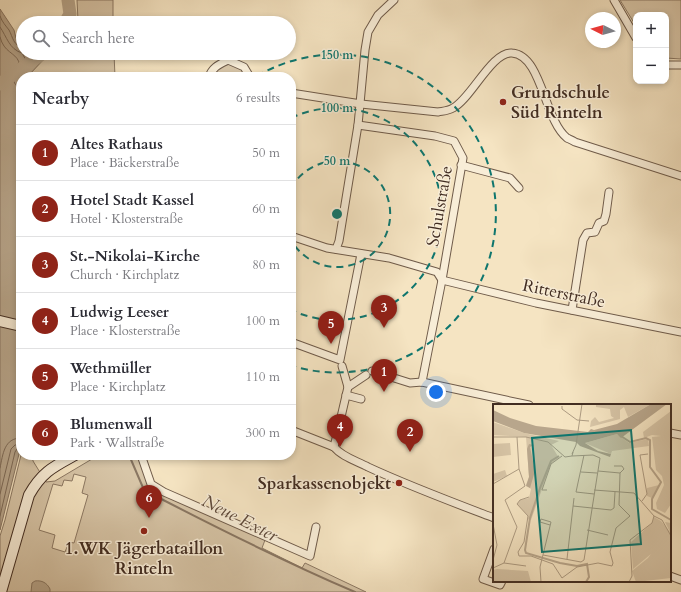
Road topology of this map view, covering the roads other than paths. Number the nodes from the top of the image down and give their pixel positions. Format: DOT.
graph roads {
  1 [pos="394,0"];
  2 [pos="614,0"];
  3 [pos="633,33"];
  4 [pos="228,60"];
  5 [pos="228,60"];
  6 [pos="669,65"];
  7 [pos="681,66"];
  8 [pos="211,72"];
  9 [pos="247,72"];
  10 [pos="296,94"];
  11 [pos="361,104"];
  12 [pos="358,125"];
  13 [pos="462,165"];
  14 [pos="681,176"];
  15 [pos="519,188"];
  16 [pos="609,192"];
  17 [pos="296,238"];
  18 [pos="336,249"];
  19 [pos="361,254"];
  20 [pos="442,280"];
  21 [pos="572,310"];
  22 [pos="0,321"];
  23 [pos="16,325"];
  24 [pos="681,332"];
  25 [pos="296,344"];
  26 [pos="341,363"];
  27 [pos="422,382"];
  28 [pos="348,387"];
  29 [pos="346,395"];
  30 [pos="361,399"];
  31 [pos="523,404"];
  32 [pos="296,432"];
  33 [pos="671,433"];
  34 [pos="681,435"];
  35 [pos="334,447"];
  36 [pos="66,460"];
  37 [pos="143,460"];
  38 [pos="493,518"];
  39 [pos="316,527"];
  40 [pos="493,552"];
  41 [pos="671,576"];
  42 [pos="681,580"];
  43 [pos="502,582"];
  44 [pos="1,592"];
  1 -- 11 [label="street"];
  2 -- 3 [label="street"];
  4 -- 9 [label="street"];
  5 -- 8 [label="street"];
  6 -- 7 [label="street"];
  10 -- 11 [label="street"];
  11 -- 12 [label="street"];
  11 -- 14 [label="street"];
  12 -- 13 [label="street, Schulstraße"];
  12 -- 18 [label="street"];
  13 -- 15 [label="street"];
  13 -- 20 [label="street, Schulstraße"];
  16 -- 21 [label="street"];
  17 -- 18 [label="street"];
  18 -- 19 [label="street"];
  19 -- 20 [label="street"];
  19 -- 26 [label="street"];
  20 -- 21 [label="street, Ritterstraße"];
  20 -- 27 [label="street, Schulstraße"];
  21 -- 24 [label="street, Ritterstraße"];
  22 -- 23 [label="main road"];
  25 -- 26 [label="street"];
  26 -- 28 [label="street"];
  27 -- 28 [label="street"];
  27 -- 31 [label="street"];
  28 -- 29 [label="street"];
  29 -- 30 [label="street"];
  29 -- 35 [label="street"];
  32 -- 35 [label="street"];
  33 -- 34 [label="street"];
  35 -- 38 [label="street"];
  36 -- 44 [label="main road"];
  37 -- 39 [label="street"];
  40 -- 43 [label="street"];
  41 -- 42 [label="street"];
}
